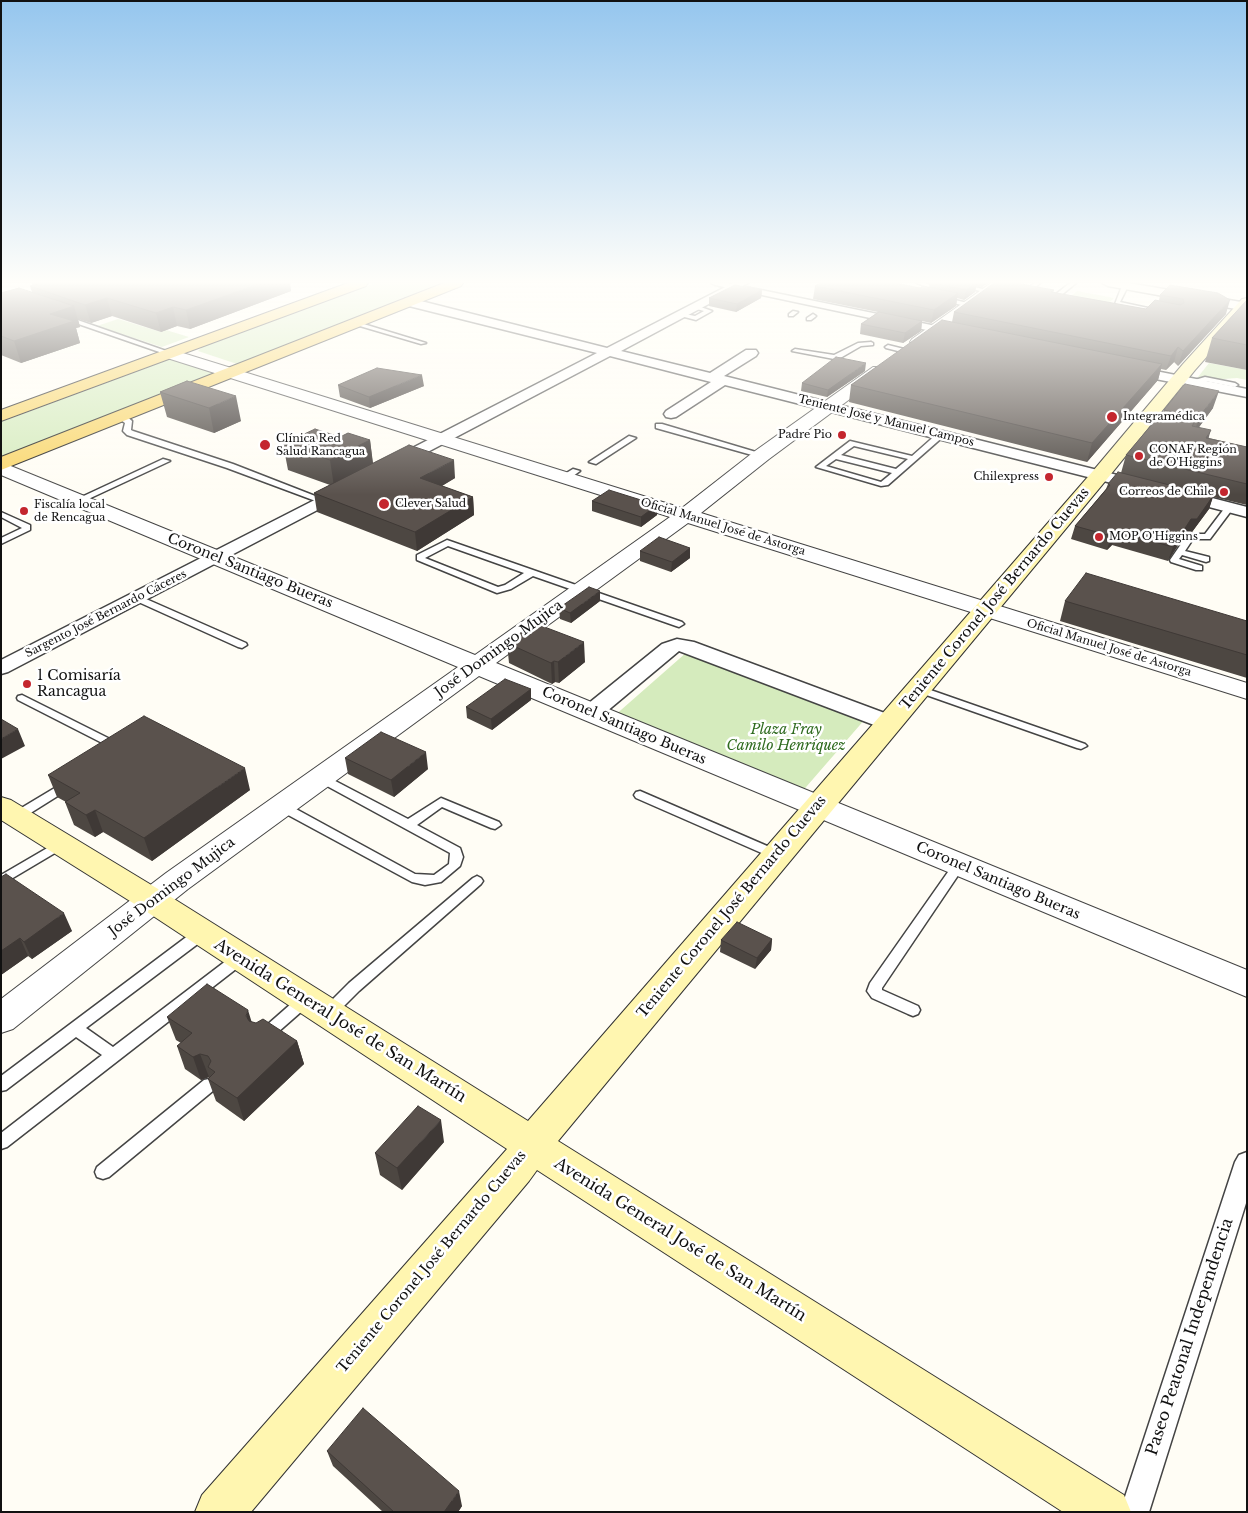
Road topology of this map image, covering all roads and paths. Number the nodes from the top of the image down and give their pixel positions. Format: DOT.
graph roads {
  1 [pos="752,353"];
  2 [pos="169,354"];
  3 [pos="184,354"];
  4 [pos="279,354"];
  5 [pos="607,354"];
  6 [pos="616,354"];
  7 [pos="812,354"];
  8 [pos="844,354"];
  9 [pos="901,354"];
  10 [pos="1207,354"];
  11 [pos="1115,367"];
  12 [pos="236,371"];
  13 [pos="718,379"];
  14 [pos="1185,381"];
  15 [pos="1241,389"];
  16 [pos="829,407"];
  17 [pos="670,414"];
  18 [pos="1,416"];
  19 [pos="121,416"];
  20 [pos="659,426"];
  21 [pos="632,438"];
  22 [pos="442,439"];
  23 [pos="948,439"];
  24 [pos="762,455"];
  25 [pos="836,456"];
  26 [pos="913,458"];
  27 [pos="166,462"];
  28 [pos="593,462"];
  29 [pos="1,466"];
  30 [pos="386,468"];
  31 [pos="898,472"];
  32 [pos="1100,475"];
  33 [pos="359,482"];
  34 [pos="79,500"];
  35 [pos="324,500"];
  36 [pos="1230,508"];
  37 [pos="1247,512"];
  38 [pos="1,514"];
  39 [pos="686,515"];
  40 [pos="1,541"];
  41 [pos="1180,552"];
  42 [pos="216,557"];
  43 [pos="1206,559"];
  44 [pos="1199,568"];
  45 [pos="531,573"];
  46 [pos="581,590"];
  47 [pos="137,598"];
  48 [pos="987,609"];
  49 [pos="679,624"];
  50 [pos="242,645"];
  51 [pos="478,665"];
  52 [pos="1,668"];
  53 [pos="919,688"];
  54 [pos="1247,691"];
  55 [pos="22,698"];
  56 [pos="592,712"];
  57 [pos="890,723"];
  58 [pos="1080,746"];
  59 [pos="108,758"];
  60 [pos="320,777"];
  61 [pos="78,778"];
  62 [pos="640,795"];
  63 [pos="281,806"];
  64 [pos="819,806"];
  65 [pos="9,812"];
  66 [pos="408,825"];
  67 [pos="495,825"];
  68 [pos="61,844"];
  69 [pos="777,855"];
  70 [pos="960,865"];
  71 [pos="1,881"];
  72 [pos="477,881"];
  73 [pos="152,900"];
  74 [pos="202,933"];
  75 [pos="241,958"];
  76 [pos="1247,984"];
  77 [pos="317,1006"];
  78 [pos="912,1010"];
  79 [pos="1,1019"];
  80 [pos="76,1029"];
  81 [pos="262,1038"];
  82 [pos="113,1055"];
  83 [pos="1,1085"];
  84 [pos="209,1085"];
  85 [pos="1,1142"];
  86 [pos="532,1144"];
  87 [pos="1247,1162"];
  88 [pos="103,1172"];
  89 [pos="219,1512"];
  90 [pos="1107,1512"];
  91 [pos="1134,1512"];
  1 -- 13 [label="street"];
  2 -- 18 [label="main road"];
  3 -- 12 [label="street, Oficial Manuel José de Astorga"];
  4 -- 12 [label="main road"];
  5 -- 22 [label="street"];
  6 -- 13 [label="street, Teniente José y Manuel Campos"];
  7 -- 8 [label="lane"];
  9 -- 16 [label="street, José Domingo Mujica"];
  10 -- 14 [label="main road, Teniente Coronel José Bernardo Cuevas"];
  11 -- 14 [label="street"];
  12 -- 19 [label="main road"];
  12 -- 22 [label="street, Oficial Manuel José de Astorga"];
  13 -- 16 [label="street, Teniente José y Manuel Campos"];
  13 -- 17 [label="street"];
  14 -- 15 [label="street"];
  14 -- 32 [label="main road, Teniente Coronel José Bernardo Cuevas"];
  16 -- 23 [label="street, Teniente José y Manuel Campos"];
  16 -- 24 [label="street, José Domingo Mujica"];
  19 -- 29 [label="main road"];
  19 -- 35 [label="lane"];
  20 -- 24 [label="lane"];
  21 -- 28 [label="lane"];
  22 -- 30 [label="street"];
  22 -- 39 [label="street, Oficial Manuel José de Astorga"];
  23 -- 26 [label="lane"];
  23 -- 32 [label="street, Teniente José y Manuel Campos"];
  24 -- 39 [label="street, José Domingo Mujica"];
  25 -- 26 [label="lane"];
  25 -- 31 [label="lane"];
  25 -- 31 [label="lane"];
  26 -- 31 [label="lane"];
  27 -- 34 [label="lane"];
  29 -- 34 [label="street, Coronel Santiago Bueras"];
  32 -- 36 [label="street, Teniente José y Manuel Campos"];
  32 -- 48 [label="main road, Teniente Coronel José Bernardo Cuevas"];
  33 -- 35 [label="street, Sargento José Bernardo Cáceres"];
  34 -- 42 [label="street, Coronel Santiago Bueras"];
  35 -- 42 [label="street, Sargento José Bernardo Cáceres"];
  36 -- 37 [label="street, Teniente José y Manuel Campos"];
  36 -- 41 [label="lane"];
  38 -- 40 [label="lane"];
  39 -- 46 [label="street, José Domingo Mujica"];
  39 -- 48 [label="street, Oficial Manuel José de Astorga"];
  41 -- 43 [label="lane"];
  41 -- 44 [label="lane"];
  42 -- 47 [label="street, Sargento José Bernardo Cáceres"];
  42 -- 51 [label="street, Coronel Santiago Bueras"];
  45 -- 45 [label="lane"];
  45 -- 46 [label="lane"];
  46 -- 49 [label="lane"];
  46 -- 51 [label="street, José Domingo Mujica"];
  47 -- 50 [label="lane"];
  47 -- 52 [label="street, Sargento José Bernardo Cáceres"];
  48 -- 53 [label="main road, Teniente Coronel José Bernardo Cuevas"];
  48 -- 54 [label="street, Oficial Manuel José de Astorga"];
  51 -- 56 [label="street, Coronel Santiago Bueras"];
  51 -- 60 [label="street, José Domingo Mujica"];
  53 -- 57 [label="main road, Teniente Coronel José Bernardo Cuevas"];
  53 -- 58 [label="lane"];
  55 -- 59 [label="lane"];
  56 -- 57 [label="street"];
  56 -- 64 [label="street, Coronel Santiago Bueras"];
  57 -- 64 [label="main road, Teniente Coronel José Bernardo Cuevas"];
  60 -- 63 [label="street, José Domingo Mujica"];
  60 -- 66 [label="lane"];
  61 -- 65 [label="lane"];
  62 -- 69 [label="lane"];
  63 -- 66 [label="lane"];
  63 -- 73 [label="street, José Domingo Mujica"];
  64 -- 69 [label="main road, Teniente Coronel José Bernardo Cuevas"];
  64 -- 70 [label="street, Coronel Santiago Bueras"];
  65 -- 68 [label="main road, Avenida General José de San Martín"];
  66 -- 67 [label="lane"];
  68 -- 71 [label="lane"];
  68 -- 73 [label="main road, Avenida General José de San Martín"];
  69 -- 86 [label="main road, Teniente Coronel José Bernardo Cuevas"];
  70 -- 76 [label="street, Coronel Santiago Bueras"];
  70 -- 78 [label="lane"];
  72 -- 77 [label="lane"];
  73 -- 74 [label="main road, Avenida General José de San Martín"];
  73 -- 79 [label="street, José Domingo Mujica"];
  74 -- 75 [label="main road, Avenida General José de San Martín"];
  74 -- 80 [label="lane"];
  75 -- 77 [label="main road, Avenida General José de San Martín"];
  75 -- 82 [label="lane"];
  77 -- 81 [label="lane"];
  77 -- 86 [label="main road, Avenida General José de San Martín"];
  80 -- 82 [label="lane"];
  80 -- 83 [label="lane"];
  82 -- 85 [label="lane"];
  84 -- 88 [label="lane"];
  86 -- 89 [label="main road, Teniente Coronel José Bernardo Cuevas"];
  86 -- 90 [label="main road, Avenida General José de San Martín"];
  87 -- 91 [label="street, Paseo Peatonal Independencia"];
}
